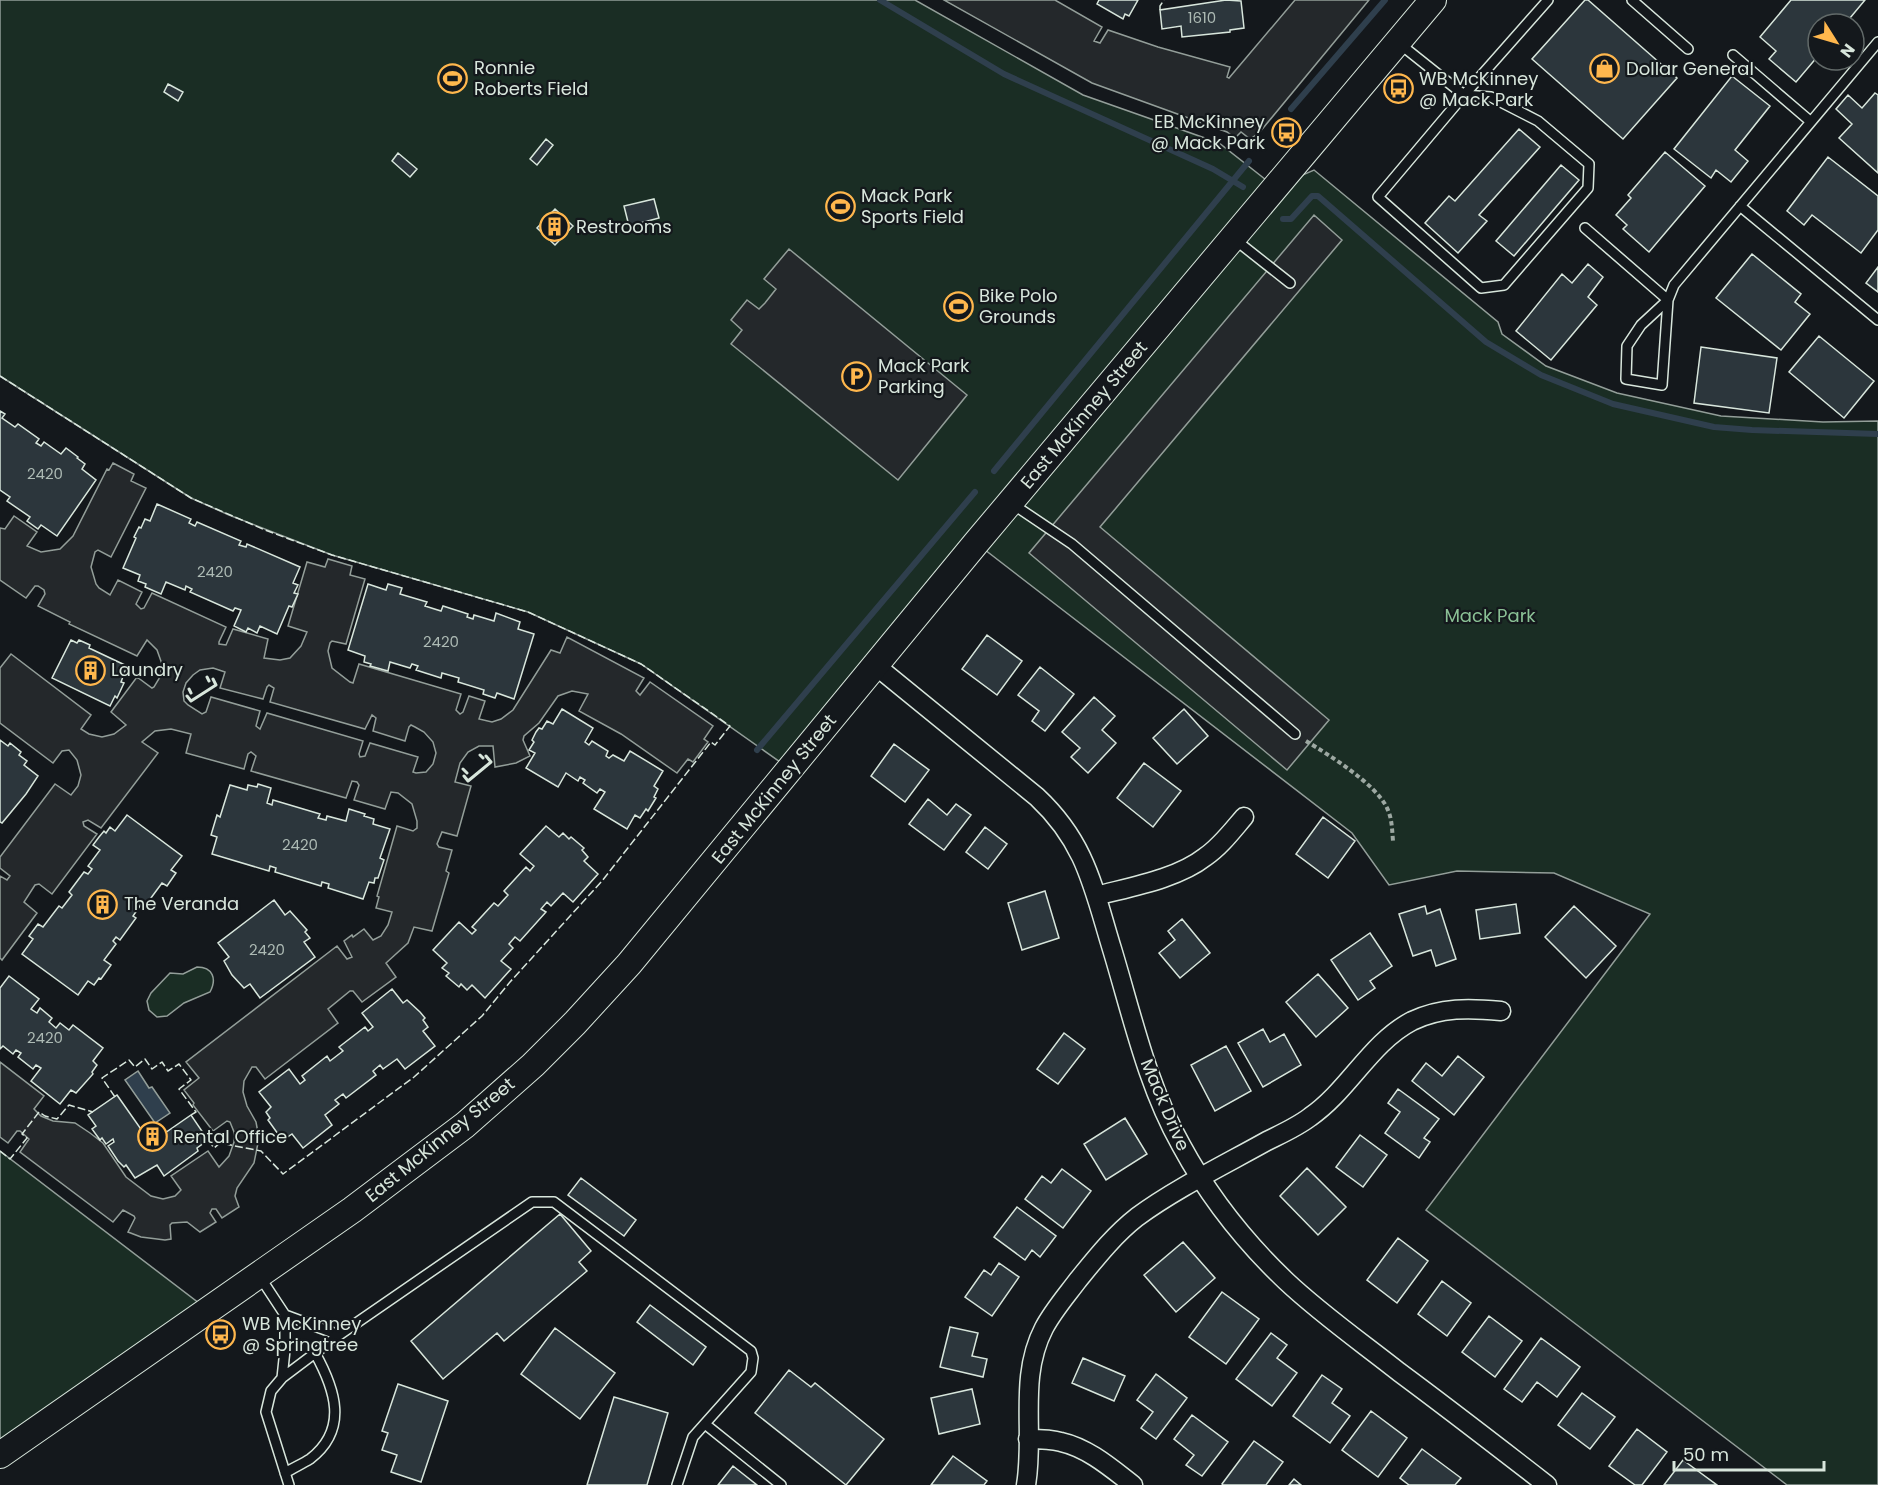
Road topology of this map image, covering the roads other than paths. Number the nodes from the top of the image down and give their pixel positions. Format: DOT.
graph roads {
  1 [pos="1433,0"];
  2 [pos="1548,0"];
  3 [pos="1632,0"];
  4 [pos="1398,42"];
  5 [pos="1878,42"];
  6 [pos="1688,49"];
  7 [pos="1733,55"];
  8 [pos="1464,95"];
  9 [pos="1810,121"];
  10 [pos="1740,206"];
  11 [pos="1585,228"];
  12 [pos="1233,238"];
  13 [pos="1290,283"];
  14 [pos="1668,300"];
  15 [pos="1878,320"];
  16 [pos="1011,503"];
  17 [pos="875,665"];
  18 [pos="1295,734"];
  19 [pos="1244,817"];
  20 [pos="1096,896"];
  21 [pos="1501,1011"];
  22 [pos="1201,1178"];
  23 [pos="258,1274"];
  24 [pos="285,1315"];
  25 [pos="339,1335"];
  26 [pos="315,1353"];
  27 [pos="282,1378"];
  28 [pos="705,1424"];
  29 [pos="1028,1439"];
  30 [pos="0,1455"];
  31 [pos="285,1473"];
  32 [pos="289,1485"];
  33 [pos="677,1485"];
  34 [pos="781,1485"];
  35 [pos="1026,1485"];
  36 [pos="1133,1485"];
  37 [pos="1547,1485"];
  1 -- 4 [label="main road, East McKinney Street"];
  2 -- 8 [label="lane"];
  3 -- 6 [label="lane"];
  4 -- 8 [label="lane"];
  4 -- 12 [label="main road, East McKinney Street"];
  5 -- 9 [label="lane"];
  7 -- 9 [label="lane"];
  8 -- 8 [label="lane"];
  9 -- 10 [label="lane"];
  10 -- 14 [label="lane"];
  10 -- 15 [label="lane"];
  11 -- 14 [label="lane"];
  12 -- 13 [label="lane"];
  12 -- 16 [label="main road, East McKinney Street"];
  14 -- 14 [label="lane"];
  16 -- 17 [label="main road, East McKinney Street"];
  16 -- 18 [label="lane"];
  17 -- 20 [label="street, Mack Drive"];
  17 -- 23 [label="main road, East McKinney Street"];
  19 -- 20 [label="street"];
  20 -- 22 [label="street, Mack Drive"];
  21 -- 22 [label="street"];
  22 -- 29 [label="street"];
  22 -- 37 [label="street, Mack Drive"];
  23 -- 24 [label="lane"];
  23 -- 30 [label="main road, East McKinney Street"];
  24 -- 25 [label="lane"];
  24 -- 27 [label="lane"];
  25 -- 26 [label="lane"];
  25 -- 28 [label="lane"];
  26 -- 27 [label="lane"];
  26 -- 31 [label="lane"];
  27 -- 31 [label="lane"];
  28 -- 33 [label="lane"];
  28 -- 34 [label="lane"];
  29 -- 35 [label="street"];
  29 -- 36 [label="street"];
  31 -- 32 [label="lane"];
}
